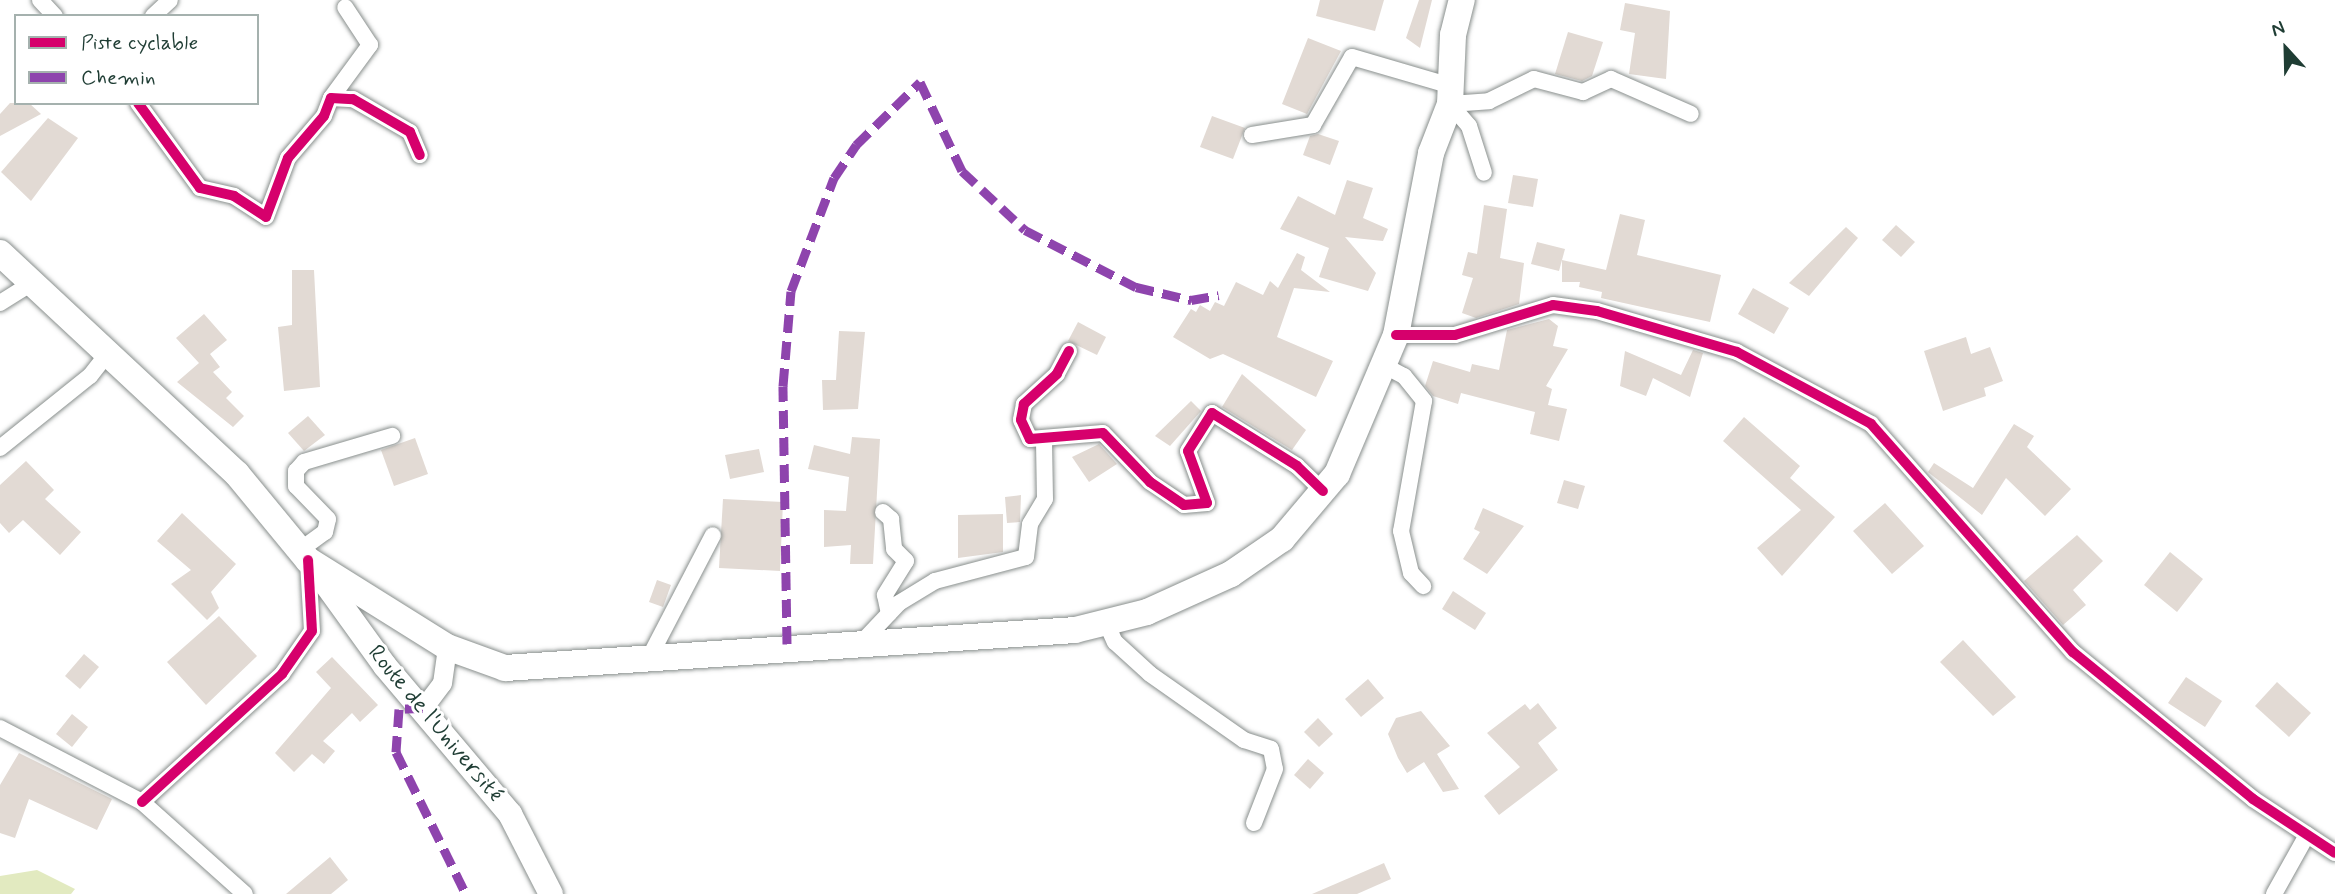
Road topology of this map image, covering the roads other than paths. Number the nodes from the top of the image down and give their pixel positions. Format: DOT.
graph roads {
  1 [pos="40,0"];
  2 [pos="170,0"];
  3 [pos="1462,0"];
  4 [pos="345,7"];
  5 [pos="53,14"];
  6 [pos="155,14"];
  7 [pos="1451,95"];
  8 [pos="331,98"];
  9 [pos="139,105"];
  10 [pos="1691,114"];
  11 [pos="1252,135"];
  12 [pos="420,155"];
  13 [pos="1484,173"];
  14 [pos="0,253"];
  15 [pos="34,282"];
  16 [pos="0,303"];
  17 [pos="1396,335"];
  18 [pos="1069,351"];
  19 [pos="108,353"];
  20 [pos="1383,365"];
  21 [pos="392,436"];
  22 [pos="1044,442"];
  23 [pos="0,448"];
  24 [pos="1323,491"];
  25 [pos="883,512"];
  26 [pos="713,535"];
  27 [pos="304,555"];
  28 [pos="1423,586"];
  29 [pos="888,614"];
  30 [pos="1105,620"];
  31 [pos="863,640"];
  32 [pos="447,647"];
  33 [pos="650,656"];
  34 [pos="423,708"];
  35 [pos="0,728"];
  36 [pos="142,802"];
  37 [pos="1254,823"];
  38 [pos="2307,835"];
  39 [pos="2335,853"];
  40 [pos="245,894"];
  41 [pos="551,894"];
  42 [pos="2274,894"];
  1 -- 5 [label="street"];
  2 -- 6 [label="street"];
  3 -- 7 [label="highway"];
  4 -- 8 [label="street"];
  7 -- 10 [label="street"];
  7 -- 11 [label="street"];
  7 -- 13 [label="street"];
  7 -- 17 [label="highway"];
  8 -- 9 [label="street"];
  8 -- 12 [label="street"];
  14 -- 15 [label="highway"];
  15 -- 16 [label="street"];
  15 -- 19 [label="highway"];
  17 -- 20 [label="highway"];
  17 -- 38 [label="street"];
  18 -- 22 [label="street"];
  19 -- 23 [label="street"];
  19 -- 27 [label="highway"];
  20 -- 24 [label="highway"];
  20 -- 28 [label="street"];
  21 -- 27 [label="street"];
  22 -- 24 [label="street"];
  22 -- 29 [label="street"];
  24 -- 30 [label="highway"];
  25 -- 29 [label="street"];
  26 -- 33 [label="street"];
  27 -- 32 [label="highway"];
  27 -- 34 [label="main road, Route de l'Université"];
  27 -- 36 [label="street"];
  29 -- 31 [label="street"];
  30 -- 31 [label="highway"];
  30 -- 37 [label="street"];
  31 -- 33 [label="highway"];
  32 -- 33 [label="highway"];
  32 -- 34 [label="street"];
  34 -- 41 [label="main road, Route de l'Université"];
  35 -- 36 [label="street"];
  36 -- 40 [label="street"];
  38 -- 39 [label="street"];
  38 -- 42 [label="street"];
}
